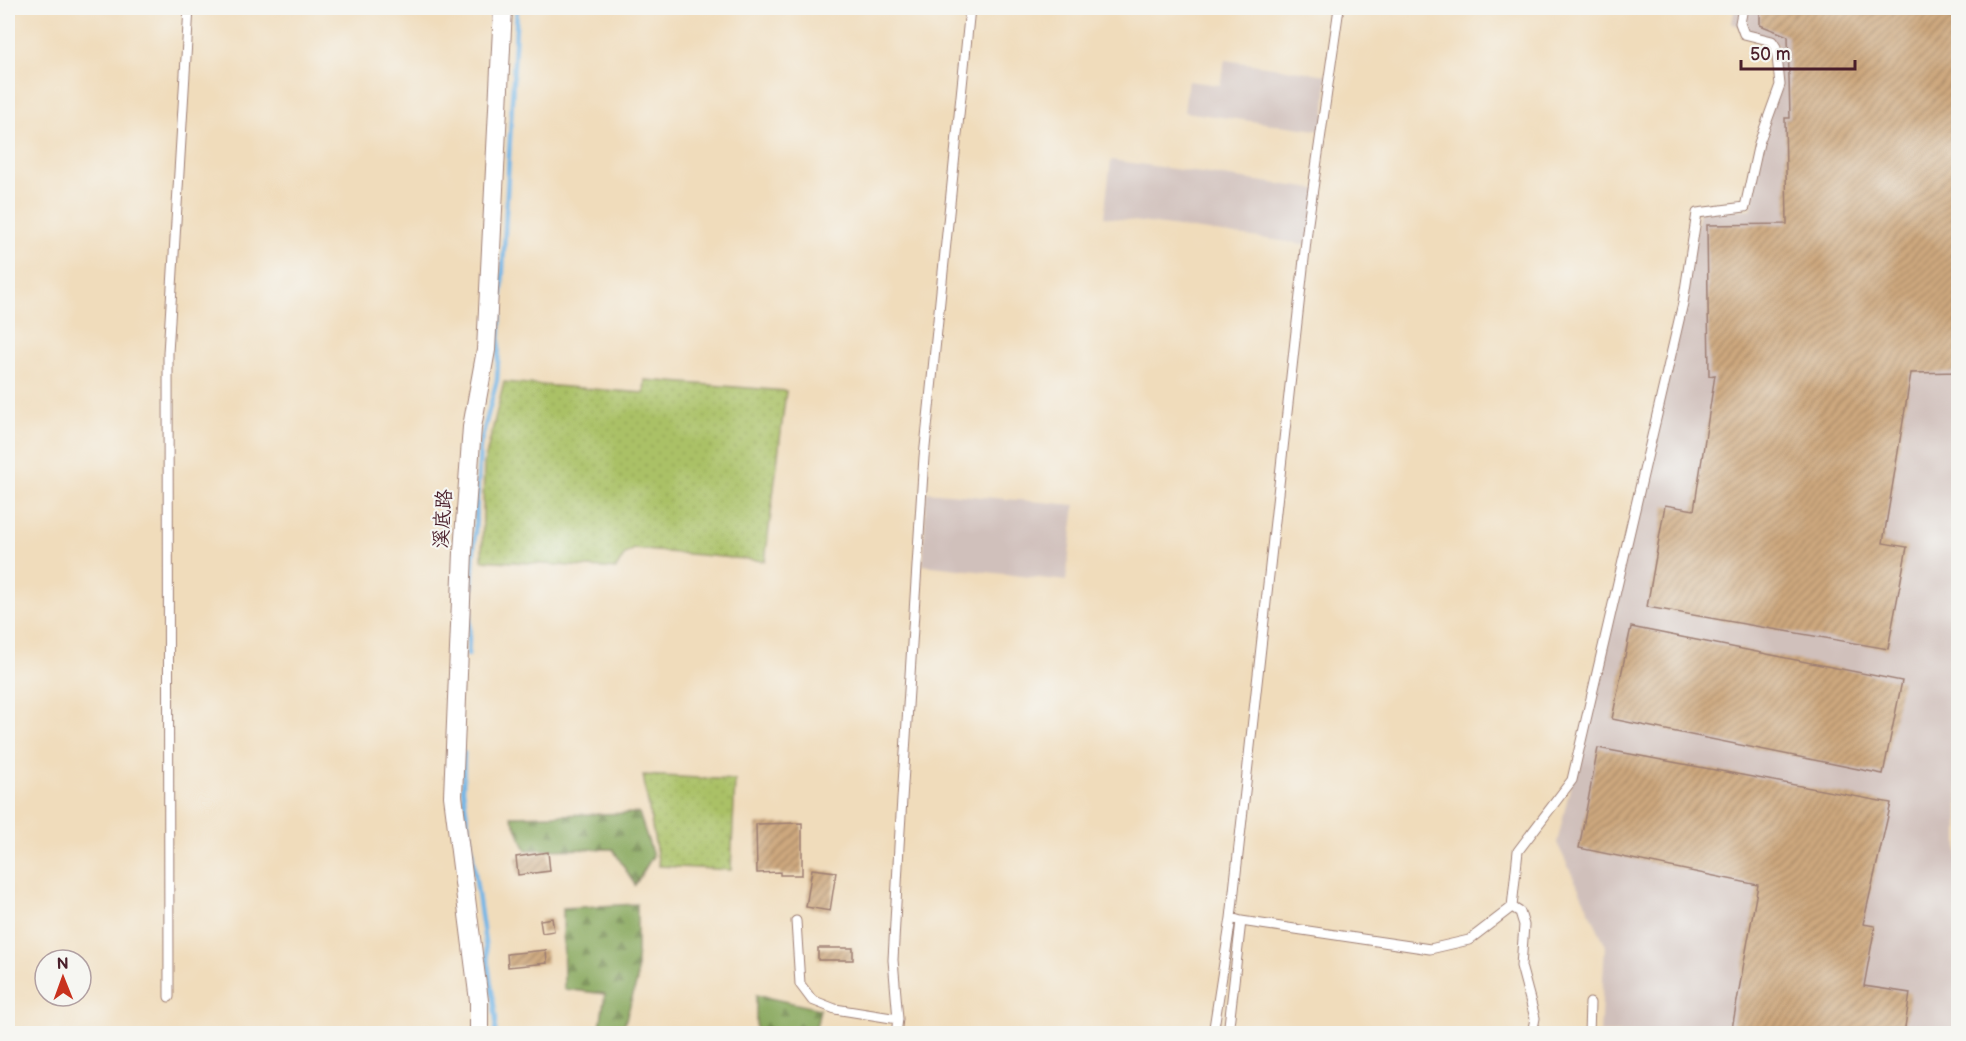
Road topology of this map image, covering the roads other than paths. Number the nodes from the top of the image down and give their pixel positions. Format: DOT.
graph roads {
  1 [pos="189,8"];
  2 [pos="503,8"];
  3 [pos="970,8"];
  4 [pos="1339,8"];
  5 [pos="1743,8"];
  6 [pos="1512,907"];
  7 [pos="1231,918"];
  8 [pos="796,921"];
  9 [pos="1241,921"];
  10 [pos="170,997"];
  11 [pos="1590,1003"];
  12 [pos="898,1019"];
  13 [pos="479,1034"];
  14 [pos="896,1034"];
  15 [pos="1213,1034"];
  16 [pos="1228,1034"];
  17 [pos="1532,1034"];
  18 [pos="1589,1034"];
  1 -- 10 [label="lane"];
  2 -- 13 [label="street, 溪底路"];
  3 -- 12 [label="lane"];
  4 -- 7 [label="lane"];
  5 -- 6 [label="lane"];
  6 -- 9 [label="lane"];
  6 -- 17 [label="lane"];
  7 -- 9 [label="lane"];
  7 -- 15 [label="lane"];
  8 -- 12 [label="lane"];
  9 -- 16 [label="lane"];
  11 -- 18 [label="lane"];
  12 -- 14 [label="lane"];
}
